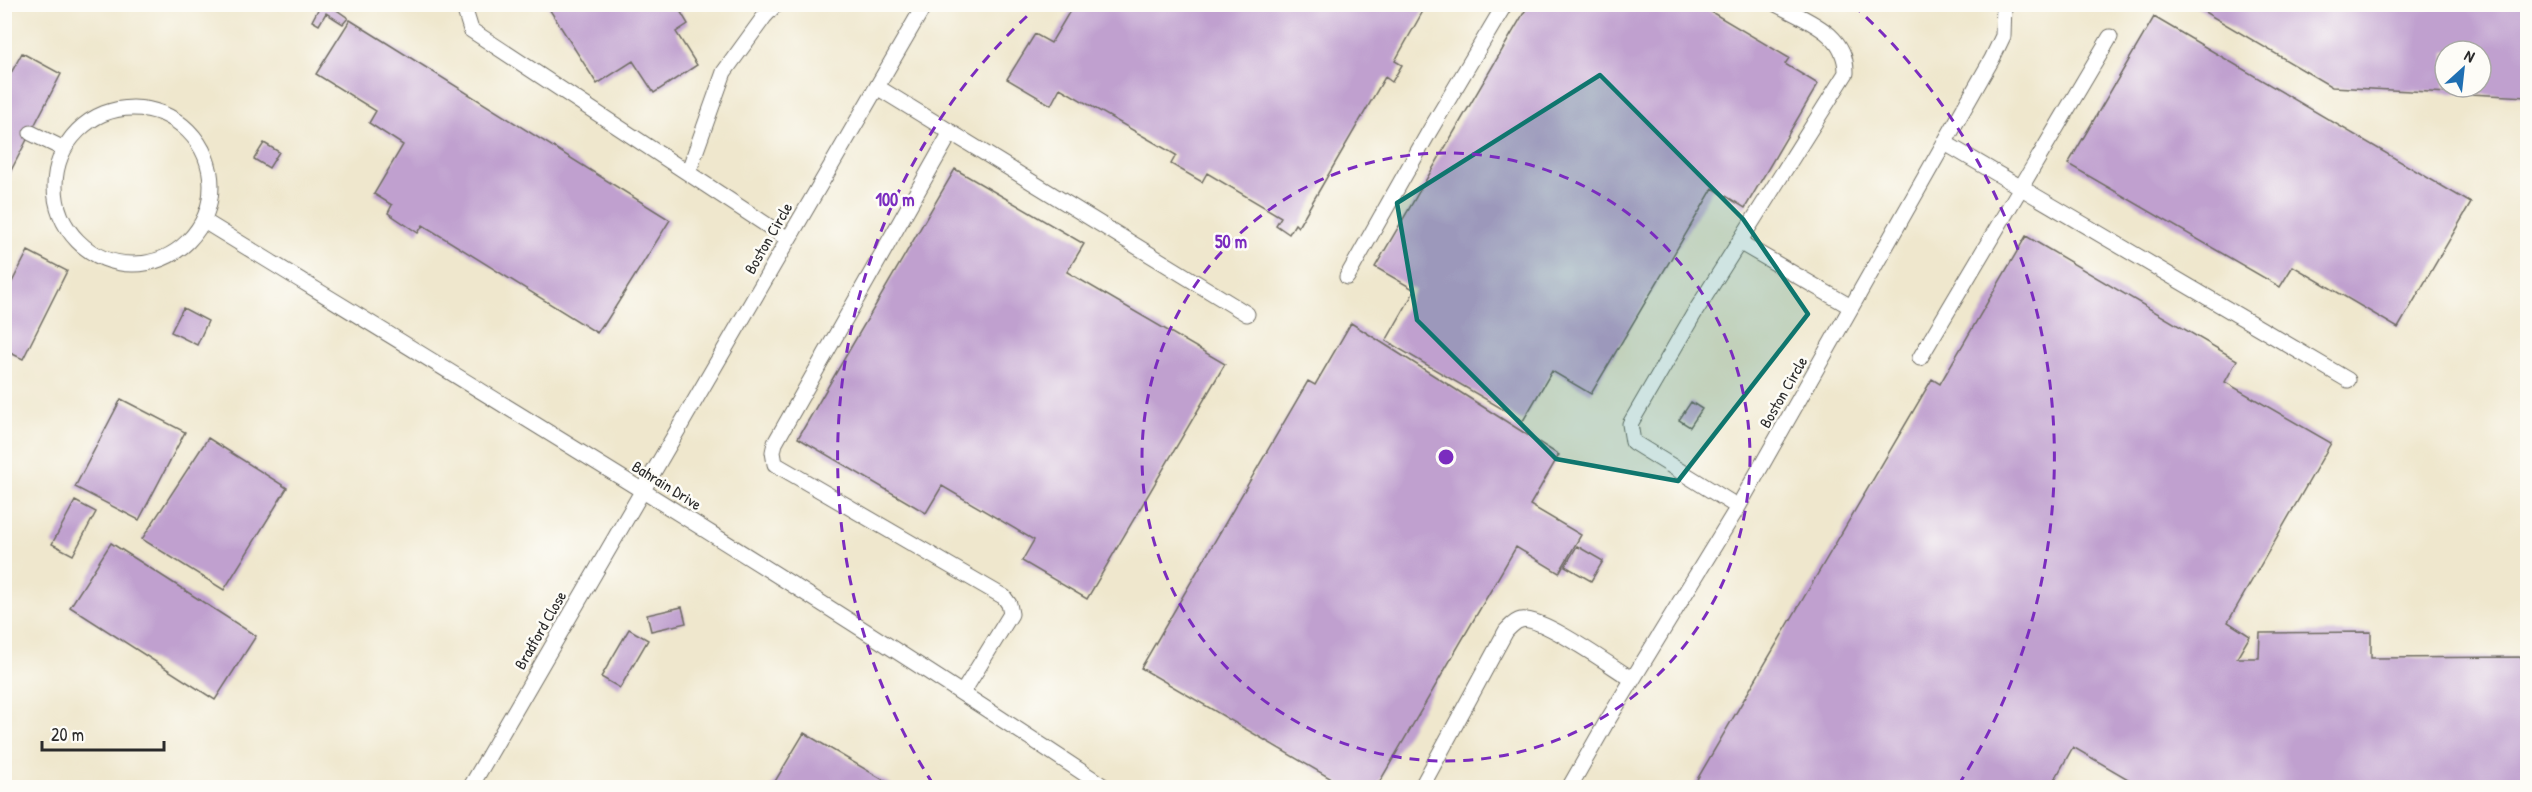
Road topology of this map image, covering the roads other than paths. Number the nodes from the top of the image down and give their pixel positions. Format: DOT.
graph roads {
  1 [pos="463,4"];
  2 [pos="776,4"];
  3 [pos="925,4"];
  4 [pos="1505,4"];
  5 [pos="1776,4"];
  6 [pos="2004,4"];
  7 [pos="2110,37"];
  8 [pos="877,87"];
  9 [pos="951,132"];
  10 [pos="31,133"];
  11 [pos="1945,143"];
  12 [pos="62,148"];
  13 [pos="688,173"];
  14 [pos="2021,188"];
  15 [pos="204,221"];
  16 [pos="788,239"];
  17 [pos="1739,242"];
  18 [pos="1347,277"];
  19 [pos="1851,307"];
  20 [pos="1247,314"];
  21 [pos="1920,358"];
  22 [pos="2348,380"];
  23 [pos="642,490"];
  24 [pos="1738,507"];
  25 [pos="1632,679"];
  26 [pos="963,692"];
  27 [pos="470,788"];
  28 [pos="1106,788"];
  29 [pos="1421,788"];
  30 [pos="1569,788"];
  1 -- 13 [label="lane"];
  2 -- 13 [label="lane"];
  3 -- 8 [label="lane, Boston Circle"];
  4 -- 18 [label="lane"];
  5 -- 17 [label="lane"];
  6 -- 11 [label="lane, Boston Circle"];
  7 -- 14 [label="lane"];
  8 -- 9 [label="lane"];
  8 -- 16 [label="lane, Boston Circle"];
  9 -- 20 [label="lane"];
  9 -- 26 [label="lane"];
  10 -- 12 [label="lane"];
  11 -- 14 [label="lane"];
  11 -- 19 [label="lane, Boston Circle"];
  12 -- 15 [label="lane"];
  12 -- 15 [label="lane"];
  13 -- 16 [label="lane"];
  14 -- 21 [label="lane"];
  14 -- 22 [label="lane"];
  15 -- 23 [label="lane, Bahrain Drive"];
  16 -- 23 [label="lane, Boston Circle"];
  17 -- 19 [label="lane"];
  17 -- 24 [label="lane"];
  19 -- 24 [label="lane, Boston Circle"];
  23 -- 26 [label="lane, Bahrain Drive"];
  23 -- 27 [label="lane, Bradford Close"];
  24 -- 25 [label="lane, Boston Circle"];
  25 -- 29 [label="lane"];
  25 -- 30 [label="lane, Boston Circle"];
  26 -- 28 [label="lane, Bahrain Drive"];
}
